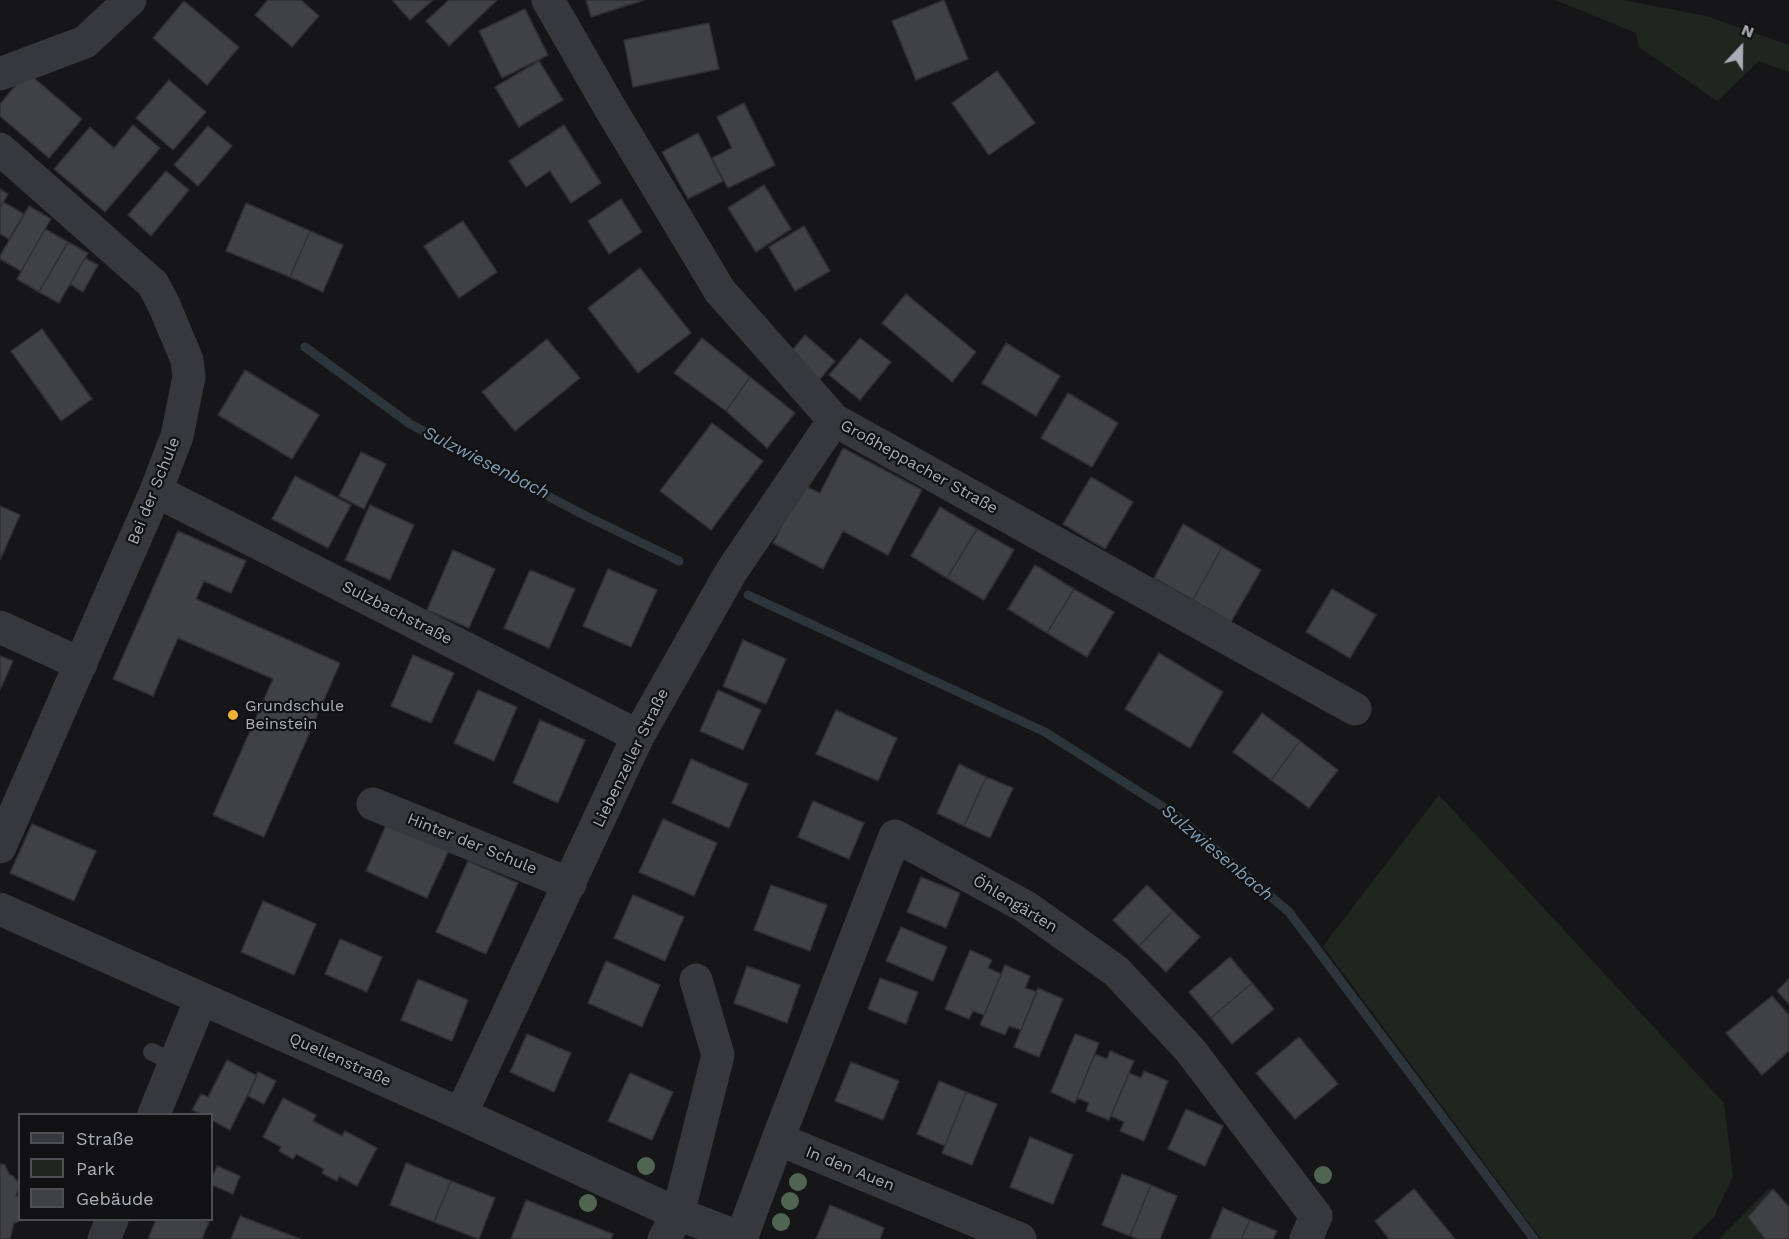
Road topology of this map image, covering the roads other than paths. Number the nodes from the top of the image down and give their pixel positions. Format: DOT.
graph roads {
  1 [pos="130,0"];
  2 [pos="548,0"];
  3 [pos="0,74"];
  4 [pos="0,149"];
  5 [pos="834,420"];
  6 [pos="156,491"];
  7 [pos="0,627"];
  8 [pos="81,664"];
  9 [pos="1354,709"];
  10 [pos="638,736"];
  11 [pos="373,804"];
  12 [pos="0,847"];
  13 [pos="570,884"];
  14 [pos="0,909"];
  15 [pos="696,980"];
  16 [pos="201,999"];
  17 [pos="154,1113"];
  18 [pos="461,1114"];
  19 [pos="778,1139"];
  20 [pos="112,1221"];
  21 [pos="671,1226"];
  22 [pos="741,1238"];
  23 [pos="104,1239"];
  24 [pos="1020,1239"];
  25 [pos="1306,1239"];
  1 -- 3 [label="street"];
  2 -- 5 [label="street, Großheppacher Straße"];
  4 -- 6 [label="street, Bei der Schule"];
  5 -- 9 [label="street, Großheppacher Straße"];
  5 -- 10 [label="street, Liebenzeller Straße"];
  6 -- 8 [label="street, Bei der Schule"];
  6 -- 10 [label="street, Sulzbachstraße"];
  7 -- 8 [label="street"];
  8 -- 12 [label="street, Bei der Schule"];
  10 -- 13 [label="street, Liebenzeller Straße"];
  11 -- 13 [label="street, Hinter der Schule"];
  13 -- 18 [label="street, Liebenzeller Straße"];
  14 -- 16 [label="street, Quellenstraße"];
  15 -- 21 [label="street"];
  16 -- 17 [label="street"];
  16 -- 18 [label="street, Quellenstraße"];
  18 -- 21 [label="street, Quellenstraße"];
  19 -- 22 [label="street"];
  19 -- 24 [label="street, In den Auen"];
  19 -- 25 [label="street, Öhlengärten"];
  20 -- 23 [label="street"];
  21 -- 22 [label="street"];
}
